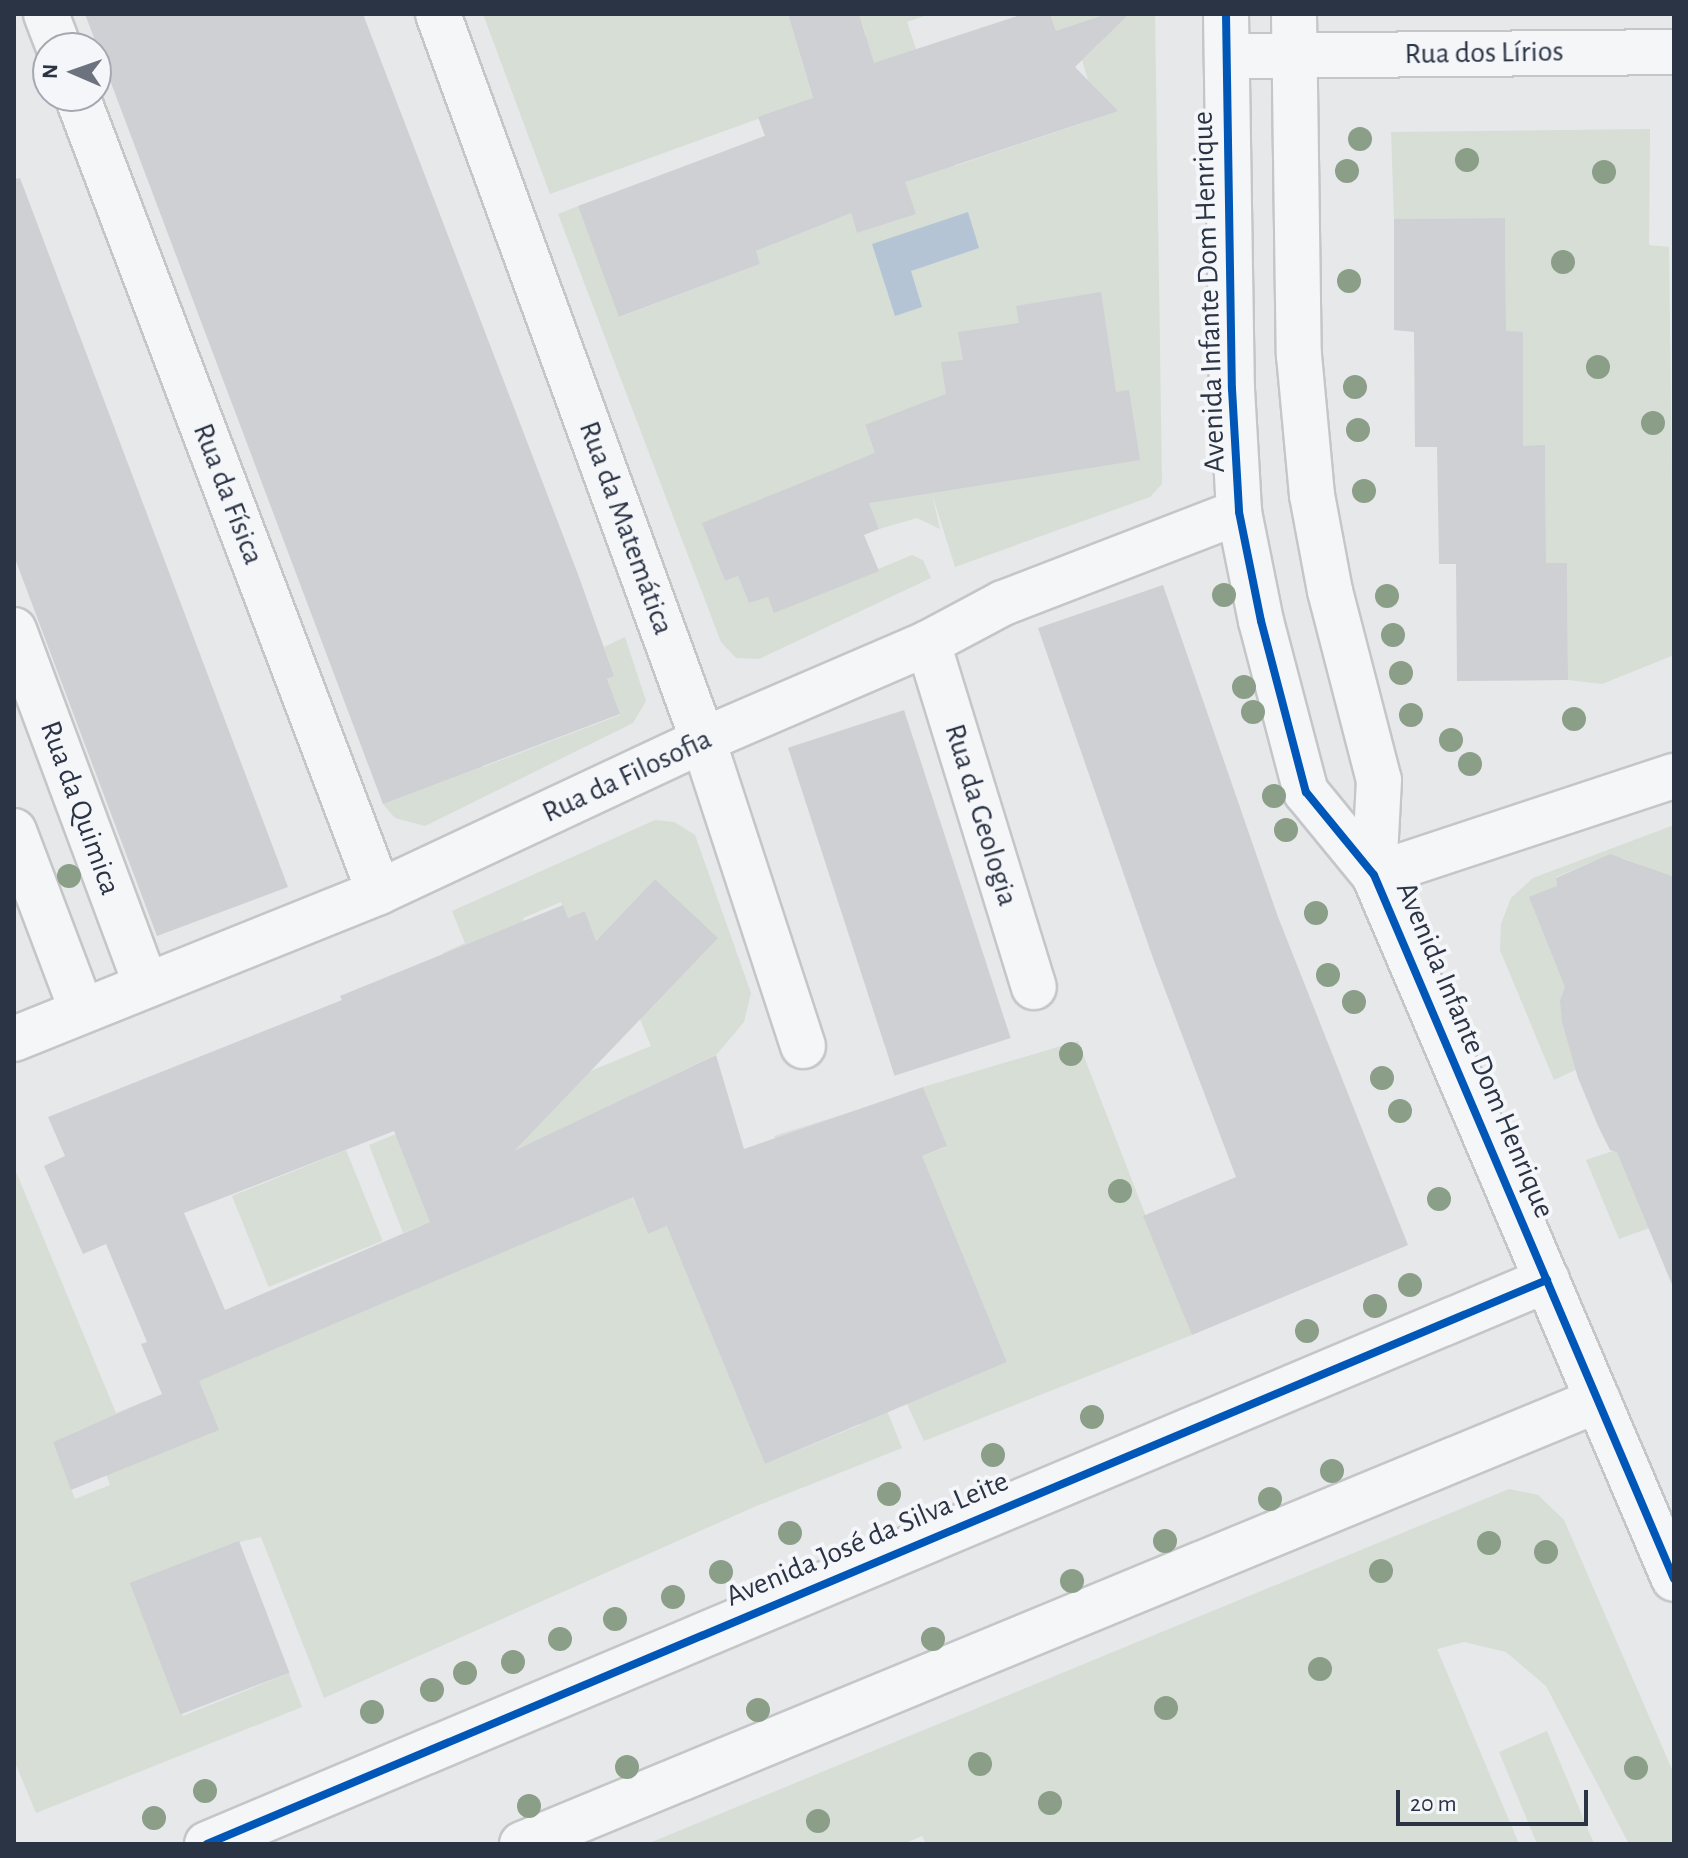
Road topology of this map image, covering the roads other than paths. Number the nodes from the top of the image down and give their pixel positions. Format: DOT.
graph roads {
  1 [pos="438,14"];
  2 [pos="1226,35"];
  3 [pos="1294,35"];
  4 [pos="1674,52"];
  5 [pos="83,112"];
  6 [pos="1239,512"];
  7 [pos="14,630"];
  8 [pos="928,643"];
  9 [pos="703,740"];
  10 [pos="1674,776"];
  11 [pos="14,831"];
  12 [pos="1374,875"];
  13 [pos="379,892"];
  14 [pos="146,985"];
  15 [pos="1034,987"];
  16 [pos="82,1011"];
  17 [pos="14,1039"];
  18 [pos="803,1046"];
  19 [pos="1547,1280"];
  20 [pos="1598,1400"];
  21 [pos="1674,1579"];
  22 [pos="207,1844"];
  23 [pos="522,1844"];
  1 -- 9 [label="street, Rua da Matemática"];
  2 -- 3 [label="street, Rua dos Lírios"];
  2 -- 6 [label="street, Avenida Infante Dom Henrique"];
  3 -- 4 [label="street, Rua dos Lírios"];
  3 -- 12 [label="street, Avenida Infante Dom Henrique"];
  5 -- 13 [label="street, Rua da Física"];
  6 -- 8 [label="street, Rua da Filosofia"];
  6 -- 12 [label="street, Avenida Infante Dom Henrique"];
  7 -- 14 [label="street, Rua da Quimica"];
  8 -- 9 [label="street, Rua da Filosofia"];
  8 -- 15 [label="street, Rua da Geologia"];
  9 -- 13 [label="street, Rua da Filosofia"];
  9 -- 18 [label="street, Rua da Matemática"];
  10 -- 12 [label="street"];
  11 -- 16 [label="street"];
  12 -- 19 [label="street, Avenida Infante Dom Henrique"];
  13 -- 14 [label="street, Rua da Filosofia"];
  14 -- 16 [label="street, Rua da Filosofia"];
  16 -- 17 [label="street, Rua da Filosofia"];
  19 -- 20 [label="street, Avenida Infante Dom Henrique"];
  19 -- 22 [label="street, Avenida José da Silva Leite"];
  20 -- 21 [label="street, Avenida Infante Dom Henrique"];
  20 -- 23 [label="street"];
}
